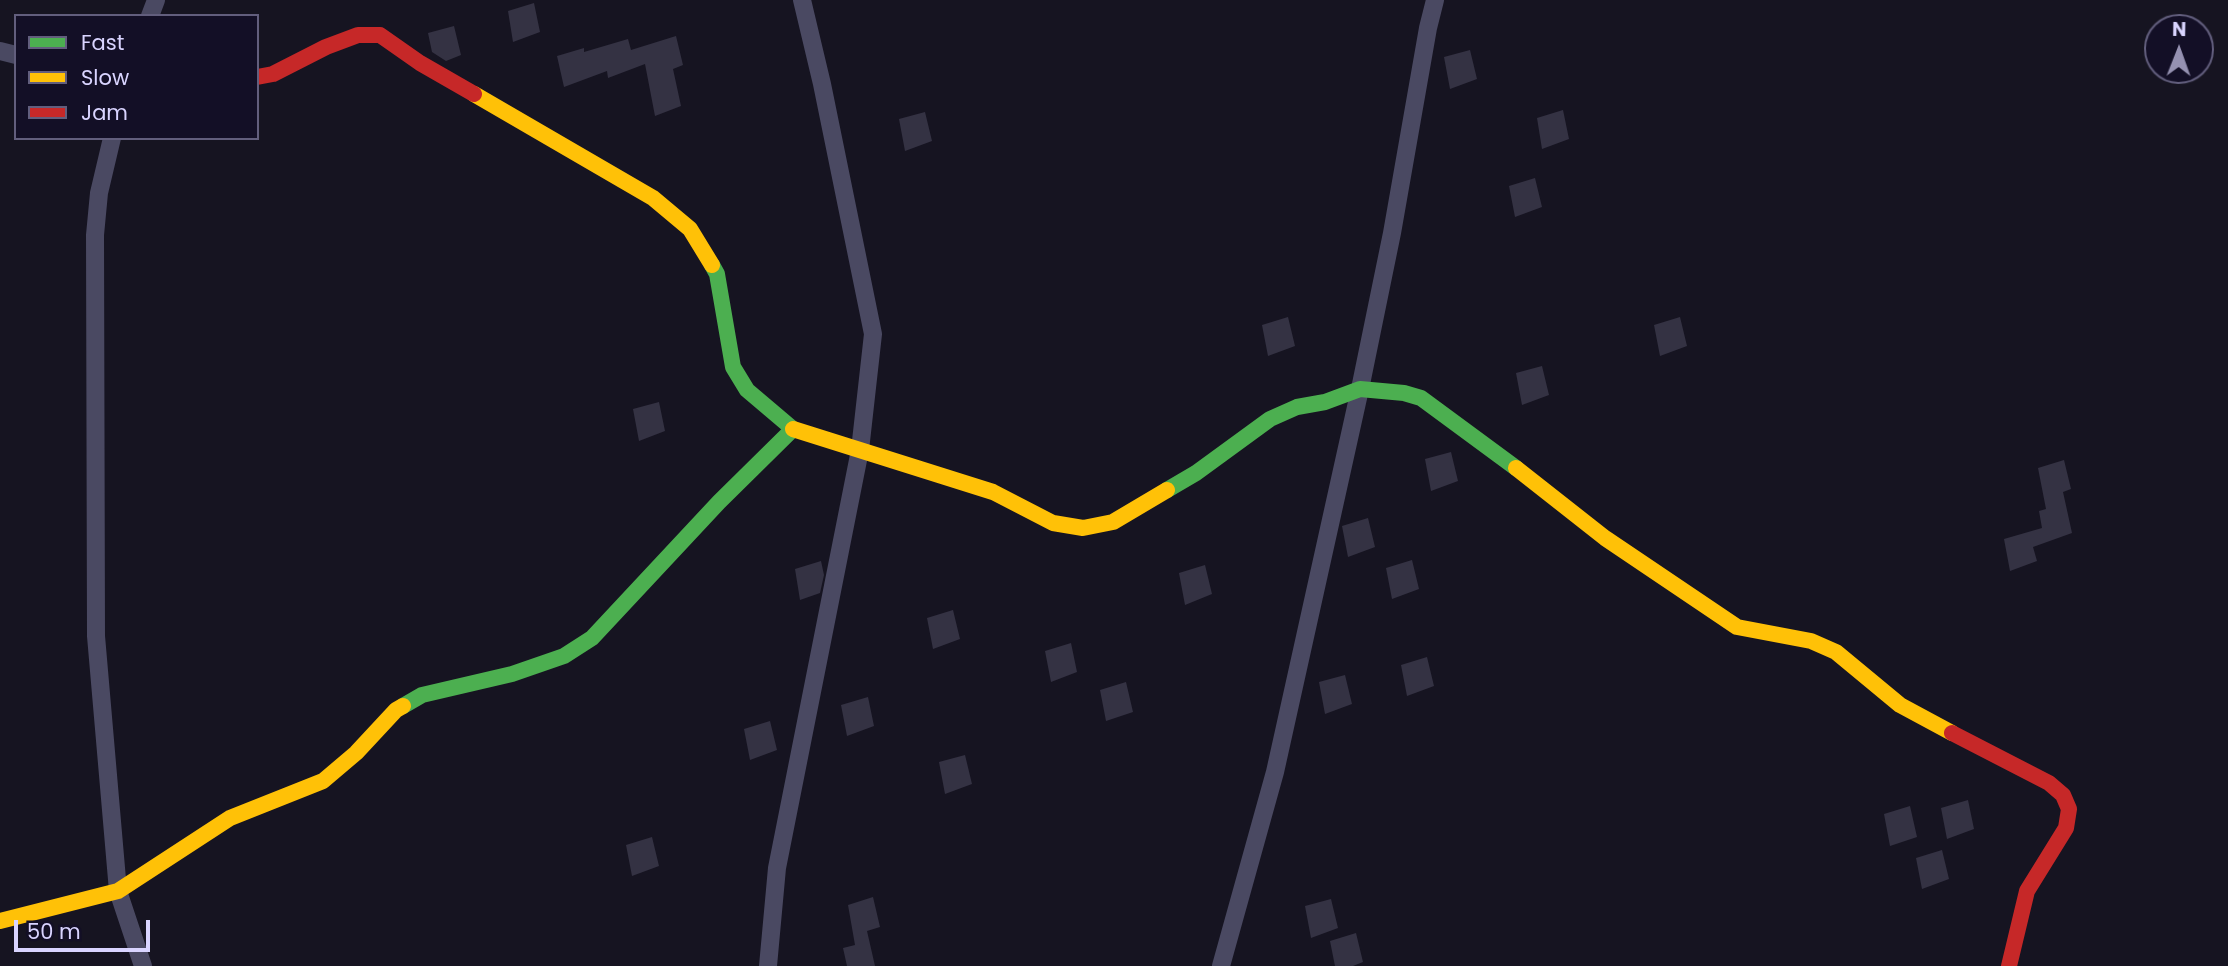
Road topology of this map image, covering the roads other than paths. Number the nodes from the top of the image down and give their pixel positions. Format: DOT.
graph roads {
  1 [pos="802,0"];
  2 [pos="1435,0"];
  3 [pos="259,78"];
  4 [pos="112,140"];
  5 [pos="1360,388"];
  6 [pos="793,429"];
  7 [pos="860,450"];
  8 [pos="118,891"];
  9 [pos="0,921"];
  10 [pos="143,966"];
  11 [pos="768,966"];
  12 [pos="1221,966"];
  13 [pos="2009,966"];
  1 -- 7 [label="street"];
  2 -- 5 [label="street"];
  3 -- 6 [label="street"];
  4 -- 8 [label="street"];
  5 -- 7 [label="street"];
  5 -- 12 [label="street"];
  5 -- 13 [label="street"];
  6 -- 7 [label="street"];
  6 -- 8 [label="street"];
  7 -- 11 [label="street"];
  8 -- 9 [label="street"];
  8 -- 10 [label="street"];
}
